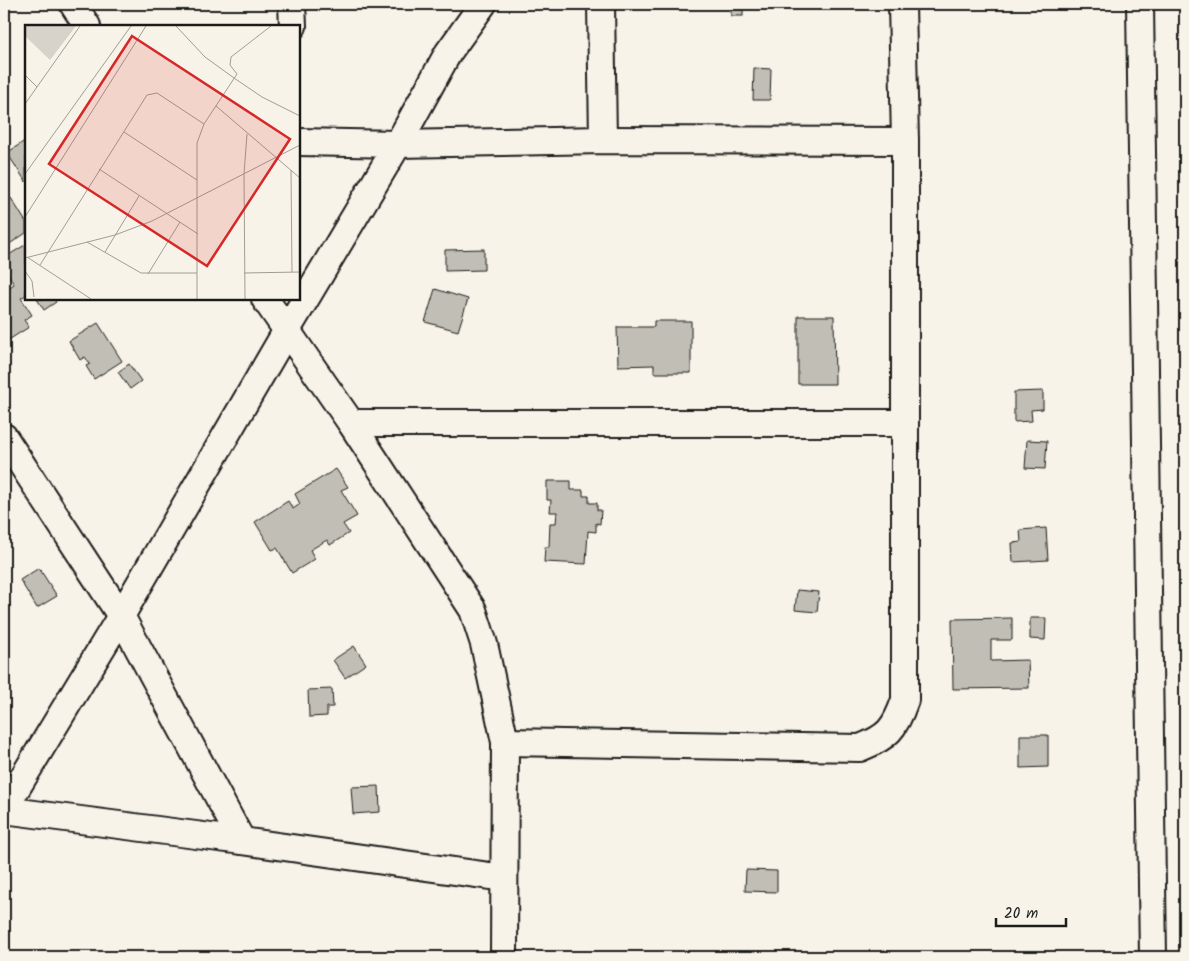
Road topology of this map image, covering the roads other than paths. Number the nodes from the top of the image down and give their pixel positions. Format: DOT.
graph roads {
  1 [pos="73,4"];
  2 [pos="292,4"];
  3 [pos="483,4"];
  4 [pos="601,4"];
  5 [pos="902,4"];
  6 [pos="1140,4"];
  7 [pos="86,25"];
  8 [pos="293,25"];
  9 [pos="603,140"];
  10 [pos="905,141"];
  11 [pos="300,142"];
  12 [pos="398,144"];
  13 [pos="266,300"];
  14 [pos="286,330"];
  15 [pos="352,423"];
  16 [pos="904,423"];
  17 [pos="4,437"];
  18 [pos="121,616"];
  19 [pos="505,742"];
  20 [pos="4,809"];
  21 [pos="242,841"];
  22 [pos="504,878"];
  23 [pos="504,957"];
  24 [pos="1153,957"];
  1 -- 7 [label="street"];
  2 -- 8 [label="street"];
  3 -- 12 [label="street"];
  4 -- 9 [label="street"];
  5 -- 10 [label="street"];
  6 -- 24 [label="street"];
  9 -- 10 [label="street"];
  9 -- 12 [label="street"];
  10 -- 16 [label="street"];
  11 -- 12 [label="street"];
  12 -- 14 [label="street"];
  13 -- 14 [label="street"];
  14 -- 15 [label="street"];
  14 -- 18 [label="street"];
  15 -- 16 [label="street"];
  15 -- 19 [label="street"];
  16 -- 19 [label="street"];
  17 -- 18 [label="street"];
  18 -- 20 [label="street"];
  18 -- 21 [label="street"];
  19 -- 22 [label="street"];
  20 -- 21 [label="street"];
  21 -- 22 [label="street"];
  22 -- 23 [label="street"];
}
